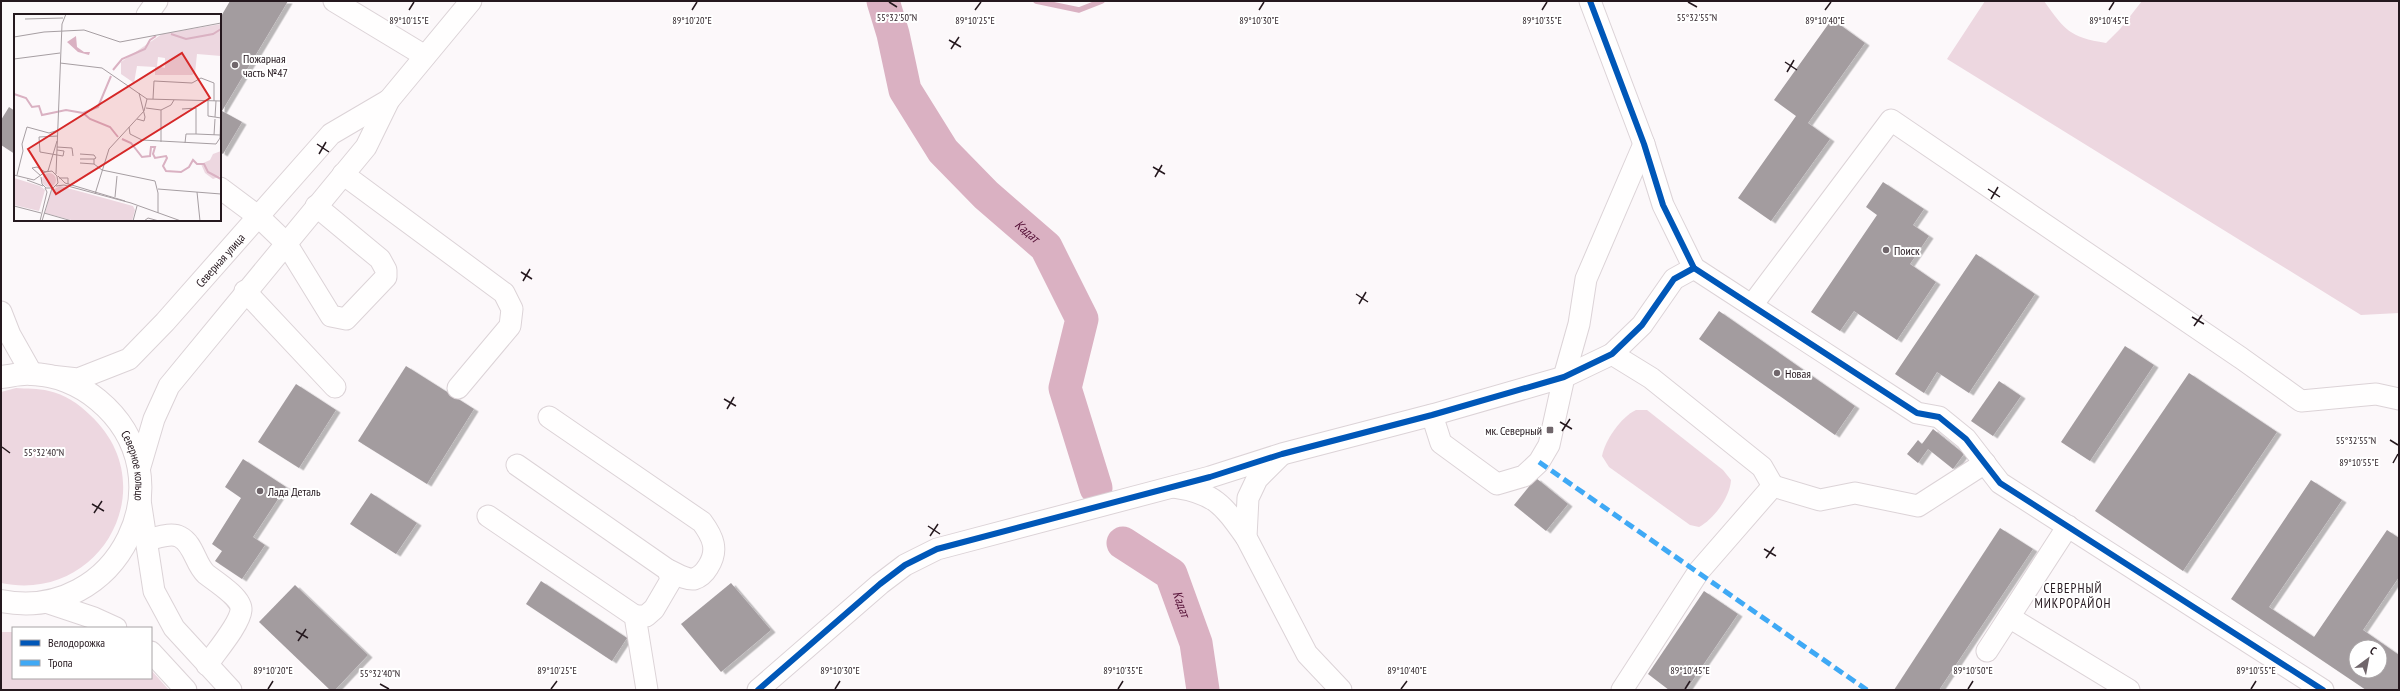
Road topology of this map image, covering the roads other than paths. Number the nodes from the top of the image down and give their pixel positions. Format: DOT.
graph roads {
  1 [pos="157,1"];
  2 [pos="334,1"];
  3 [pos="471,1"];
  4 [pos="1590,1"];
  5 [pos="148,14"];
  6 [pos="425,56"];
  7 [pos="389,100"];
  8 [pos="1644,144"];
  9 [pos="343,174"];
  10 [pos="221,189"];
  11 [pos="316,206"];
  12 [pos="259,217"];
  13 [pos="286,243"];
  14 [pos="1694,268"];
  15 [pos="245,291"];
  16 [pos="1752,305"];
  17 [pos="1,312"];
  18 [pos="1612,354"];
  19 [pos="32,374"];
  20 [pos="1,377"];
  21 [pos="1564,377"];
  22 [pos="335,387"];
  23 [pos="458,388"];
  24 [pos="2399,399"];
  25 [pos="1432,415"];
  26 [pos="549,417"];
  27 [pos="1282,454"];
  28 [pos="1985,463"];
  29 [pos="517,465"];
  30 [pos="139,470"];
  31 [pos="1773,486"];
  32 [pos="1172,487"];
  33 [pos="140,500"];
  34 [pos="488,516"];
  35 [pos="2068,526"];
  36 [pos="1246,537"];
  37 [pos="147,540"];
  38 [pos="668,570"];
  39 [pos="1,601"];
  40 [pos="46,602"];
  41 [pos="635,616"];
  42 [pos="2009,617"];
  43 [pos="114,627"];
  44 [pos="1987,651"];
  45 [pos="152,653"];
  46 [pos="207,664"];
  47 [pos="186,690"];
  48 [pos="231,690"];
  49 [pos="647,690"];
  50 [pos="758,690"];
  51 [pos="1341,690"];
  52 [pos="1622,690"];
  53 [pos="2129,690"];
  54 [pos="2323,690"];
  1 -- 5 [label="street"];
  2 -- 6 [label="street"];
  3 -- 6 [label="street, Северная улица"];
  4 -- 8 [label="street"];
  6 -- 7 [label="street, Северная улица"];
  7 -- 9 [label="street, Северная улица"];
  7 -- 12 [label="street, Северная улица"];
  8 -- 14 [label="street"];
  8 -- 21 [label="street"];
  9 -- 11 [label="street, Северная улица"];
  9 -- 23 [label="street"];
  10 -- 12 [label="street"];
  11 -- 13 [label="street, Северная улица"];
  11 -- 13 [label="street"];
  12 -- 13 [label="street"];
  12 -- 19 [label="street, Северная улица"];
  13 -- 15 [label="street, Северная улица"];
  14 -- 16 [label="street"];
  14 -- 18 [label="street"];
  15 -- 22 [label="street"];
  15 -- 30 [label="street, Северная улица"];
  16 -- 24 [label="street"];
  16 -- 28 [label="street"];
  17 -- 19 [label="street"];
  18 -- 21 [label="street"];
  18 -- 31 [label="street"];
  19 -- 20 [label="main road, Северное кольцо"];
  19 -- 30 [label="main road, Северное кольцо"];
  21 -- 25 [label="street"];
  21 -- 25 [label="street"];
  25 -- 27 [label="street"];
  26 -- 38 [label="street"];
  27 -- 32 [label="street"];
  27 -- 36 [label="street"];
  28 -- 31 [label="street"];
  28 -- 35 [label="street"];
  29 -- 38 [label="street"];
  30 -- 33 [label="main road, Северное кольцо"];
  31 -- 52 [label="street"];
  32 -- 36 [label="street"];
  32 -- 50 [label="street"];
  33 -- 37 [label="street"];
  33 -- 40 [label="main road, Северное кольцо"];
  34 -- 41 [label="street"];
  35 -- 42 [label="street"];
  35 -- 54 [label="street"];
  36 -- 51 [label="street"];
  37 -- 46 [label="street"];
  37 -- 46 [label="street"];
  38 -- 41 [label="street"];
  39 -- 40 [label="main road, Северное кольцо"];
  40 -- 43 [label="street"];
  41 -- 49 [label="street"];
  42 -- 44 [label="street"];
  42 -- 53 [label="street"];
  45 -- 47 [label="street"];
  46 -- 48 [label="street"];
}
